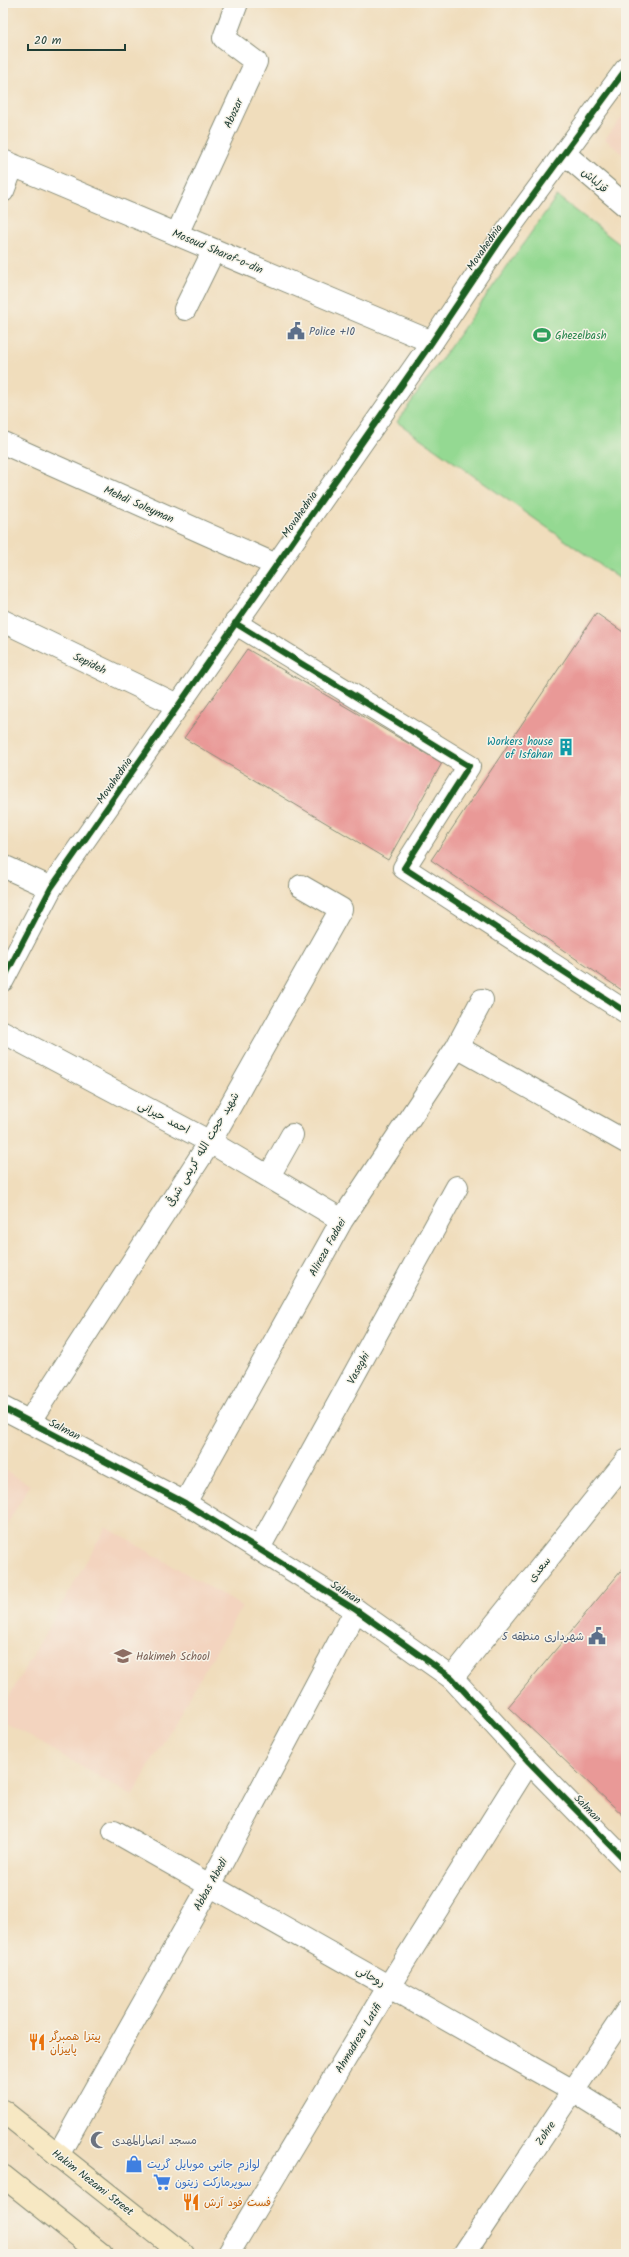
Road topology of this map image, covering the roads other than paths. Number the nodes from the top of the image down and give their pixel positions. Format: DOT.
graph roads {
  1 [pos="237,3"];
  2 [pos="626,69"];
  3 [pos="565,154"];
  4 [pos="8,163"];
  5 [pos="3,191"];
  6 [pos="626,206"];
  7 [pos="177,234"];
  8 [pos="214,250"];
  9 [pos="186,309"];
  10 [pos="432,342"];
  11 [pos="3,443"];
  12 [pos="276,565"];
  13 [pos="3,621"];
  14 [pos="235,623"];
  15 [pos="178,705"];
  16 [pos="3,866"];
  17 [pos="301,886"];
  18 [pos="51,888"];
  19 [pos="3,980"];
  20 [pos="482,1000"];
  21 [pos="626,1012"];
  22 [pos="3,1032"];
  23 [pos="457,1047"];
  24 [pos="292,1134"];
  25 [pos="210,1142"];
  26 [pos="626,1142"];
  27 [pos="269,1176"];
  28 [pos="457,1187"];
  29 [pos="342,1220"];
  30 [pos="3,1408"];
  31 [pos="29,1422"];
  32 [pos="626,1461"];
  33 [pos="185,1503"];
  34 [pos="259,1548"];
  35 [pos="356,1610"];
  36 [pos="452,1678"];
  37 [pos="529,1762"];
  38 [pos="114,1831"];
  39 [pos="626,1861"];
  40 [pos="210,1885"];
  41 [pos="389,1986"];
  42 [pos="626,2012"];
  43 [pos="573,2091"];
  44 [pos="3,2111"];
  45 [pos="626,2124"];
  46 [pos="58,2155"];
  47 [pos="3,2176"];
  48 [pos="101,2254"];
  49 [pos="183,2254"];
  50 [pos="228,2254"];
  51 [pos="464,2254"];
  1 -- 7 [label="street, Abozar"];
  2 -- 3 [label="street, Movahednia"];
  3 -- 6 [label="street, قزلباش"];
  3 -- 10 [label="street, Movahednia"];
  4 -- 5 [label="street"];
  4 -- 7 [label="street, Mosoud Sharaf-o-din"];
  7 -- 8 [label="street, Mosoud Sharaf-o-din"];
  8 -- 9 [label="street"];
  8 -- 10 [label="street, Mosoud Sharaf-o-din"];
  10 -- 12 [label="street, Movahednia"];
  11 -- 12 [label="street, Mehdi Soleyman"];
  12 -- 14 [label="street, Movahednia"];
  13 -- 15 [label="street, Sepideh"];
  14 -- 15 [label="street, Movahednia"];
  14 -- 21 [label="street"];
  15 -- 18 [label="street, Movahednia"];
  16 -- 18 [label="street"];
  17 -- 25 [label="street, شهید حجت الله کریمی شرقی"];
  18 -- 19 [label="street, Movahednia"];
  20 -- 23 [label="street, Alireza Fadaei"];
  22 -- 25 [label="street, احمد حیرانی"];
  23 -- 26 [label="street"];
  23 -- 29 [label="street, Alireza Fadaei"];
  24 -- 27 [label="street"];
  25 -- 27 [label="street, احمد حیرانی"];
  25 -- 31 [label="street, شهید حجت الله کریمی شرقی"];
  27 -- 29 [label="street, احمد حیرانی"];
  28 -- 34 [label="street, Vaseghi"];
  29 -- 33 [label="street, Alireza Fadaei"];
  30 -- 31 [label="street, Salman"];
  31 -- 33 [label="street, Salman"];
  32 -- 36 [label="street, سعدی"];
  33 -- 34 [label="street, Salman"];
  34 -- 35 [label="street, Salman"];
  35 -- 36 [label="street, Salman"];
  35 -- 40 [label="street, Abbas Abedi"];
  36 -- 37 [label="street, Salman"];
  37 -- 39 [label="street, Salman"];
  37 -- 41 [label="street, Ahmadreza Latifi"];
  38 -- 40 [label="street, روحانی"];
  40 -- 41 [label="street, روحانی"];
  40 -- 46 [label="street, Abbas Abedi"];
  41 -- 43 [label="street, روحانی"];
  41 -- 50 [label="street, Ahmadreza Latifi"];
  42 -- 43 [label="street, Zohre"];
  43 -- 45 [label="street, روحانی"];
  43 -- 51 [label="street, Zohre"];
  44 -- 46 [label="main road, Hakim Nezami Street"];
  46 -- 49 [label="main road, Hakim Nezami Street"];
  47 -- 48 [label="main road"];
}
